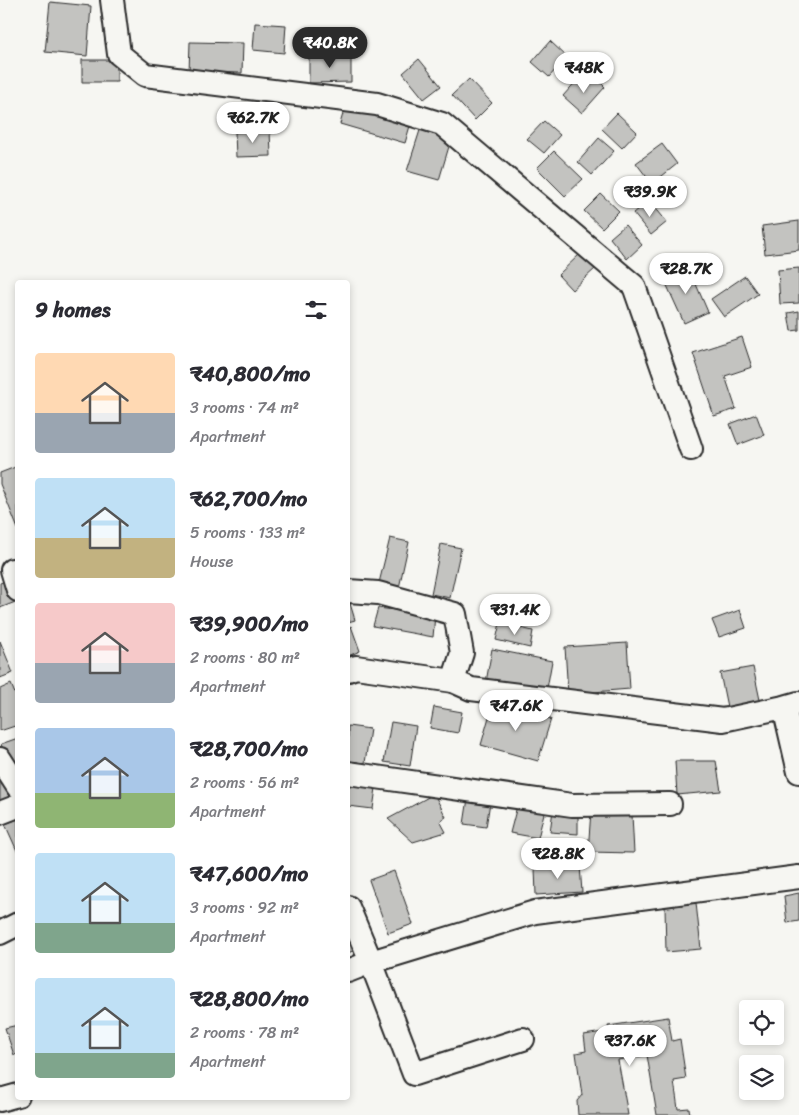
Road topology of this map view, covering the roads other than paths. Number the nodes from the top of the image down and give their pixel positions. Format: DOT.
graph roads {
  1 [pos="112,0"];
  2 [pos="692,449"];
  3 [pos="350,591"];
  4 [pos="350,669"];
  5 [pos="453,681"];
  6 [pos="792,705"];
  7 [pos="0,759"];
  8 [pos="799,772"];
  9 [pos="350,774"];
  10 [pos="15,782"];
  11 [pos="670,804"];
  12 [pos="15,807"];
  13 [pos="0,813"];
  14 [pos="799,877"];
  15 [pos="350,912"];
  16 [pos="15,926"];
  17 [pos="0,933"];
  18 [pos="371,962"];
  19 [pos="350,970"];
  20 [pos="523,1039"];
  21 [pos="15,1096"];
  22 [pos="0,1100"];
  1 -- 2 [label="street"];
  3 -- 5 [label="street"];
  4 -- 5 [label="street"];
  5 -- 6 [label="street"];
  6 -- 8 [label="street"];
  7 -- 10 [label="street"];
  9 -- 11 [label="street"];
  12 -- 13 [label="street"];
  14 -- 18 [label="street"];
  15 -- 18 [label="street"];
  16 -- 17 [label="street"];
  18 -- 19 [label="street"];
  18 -- 20 [label="street"];
  21 -- 22 [label="street"];
}
